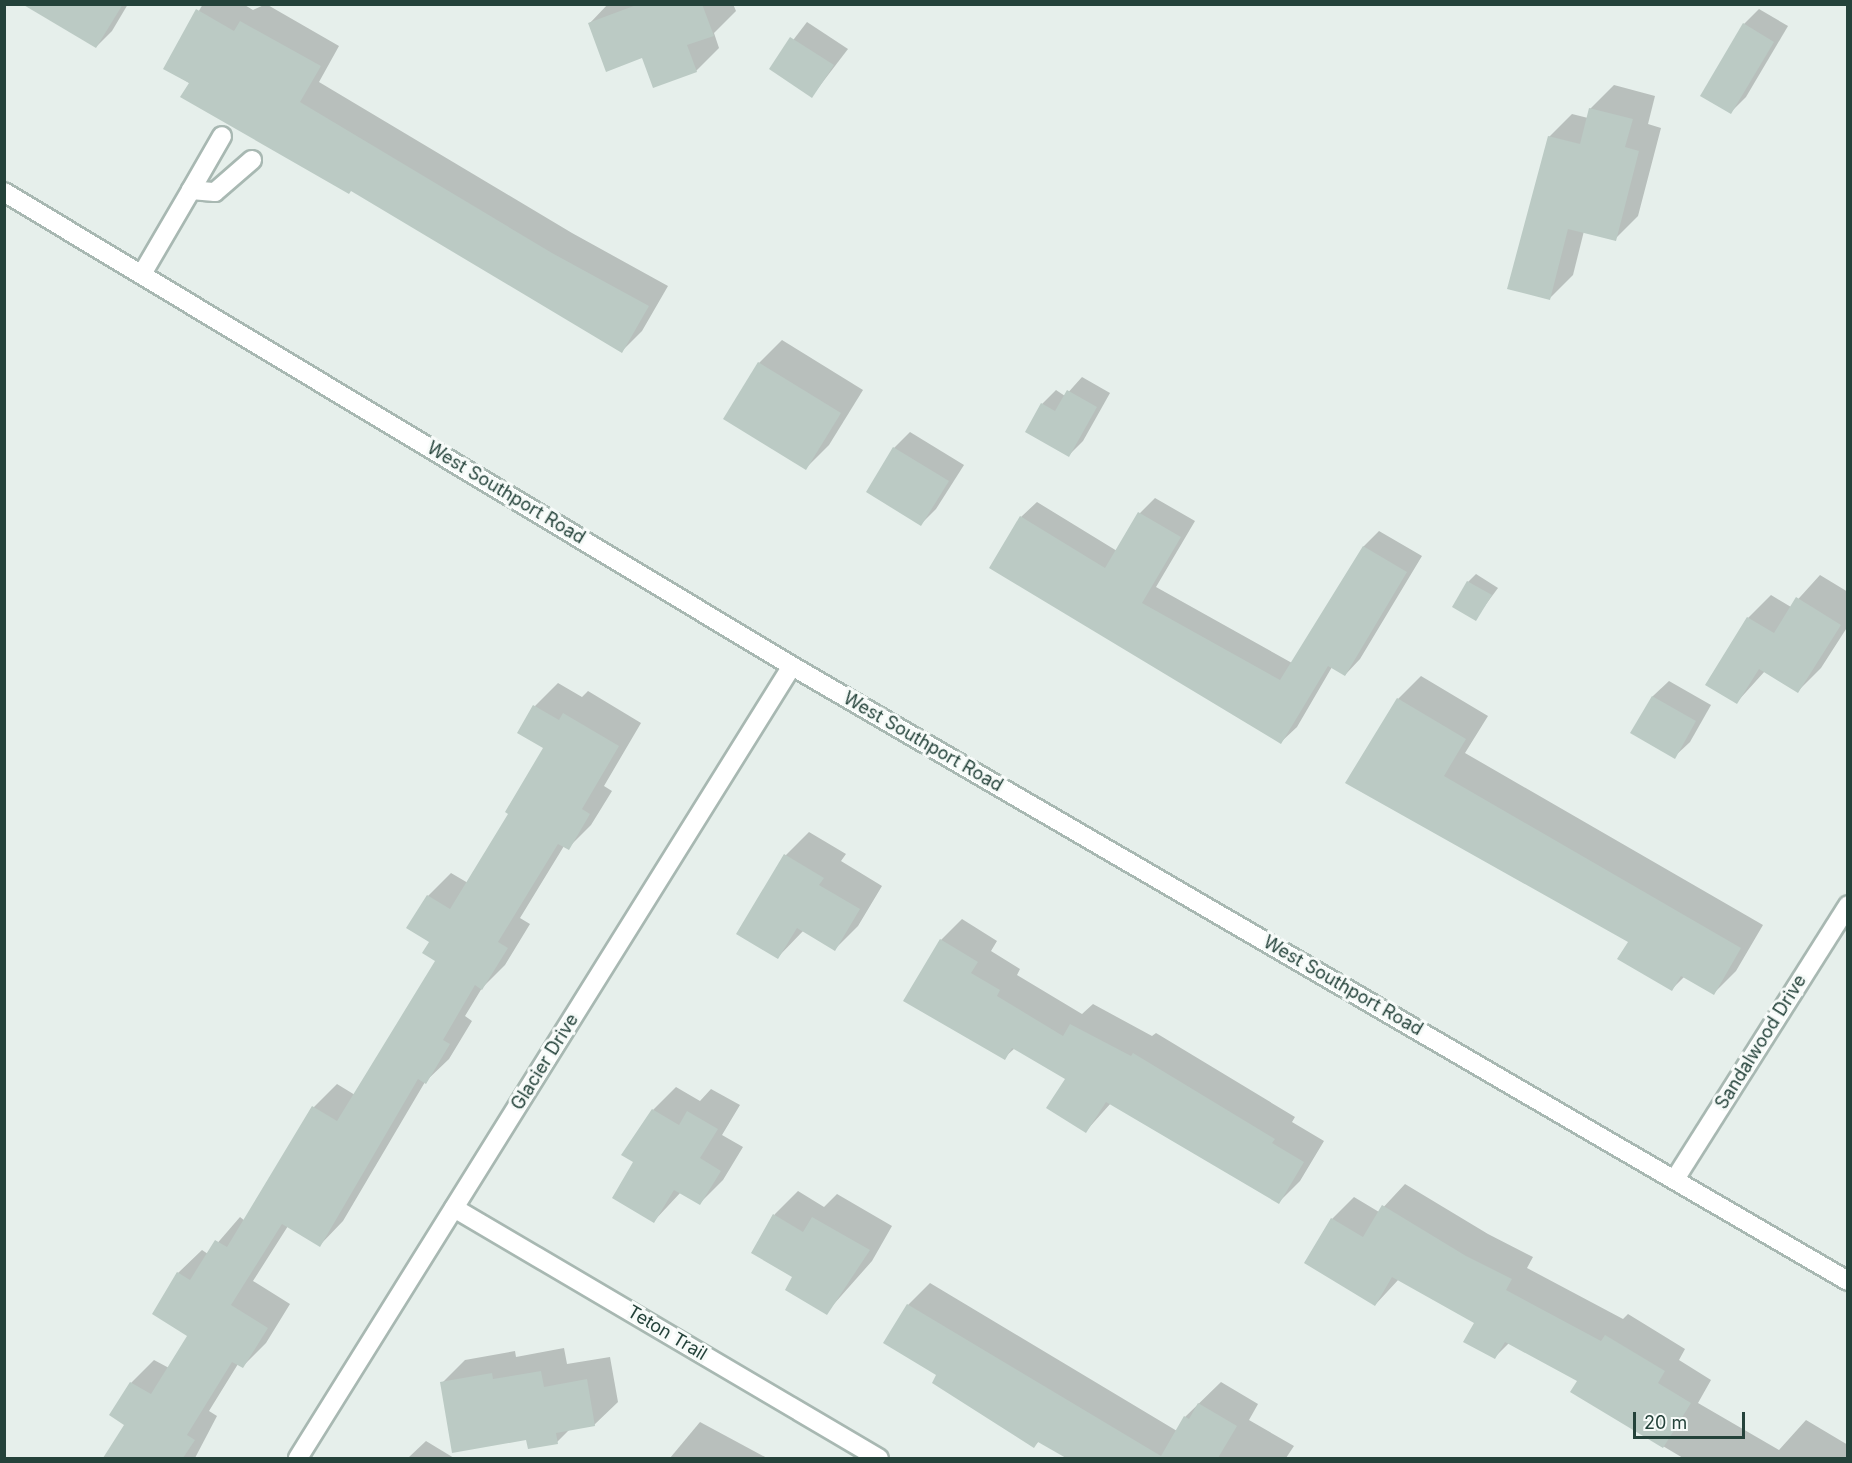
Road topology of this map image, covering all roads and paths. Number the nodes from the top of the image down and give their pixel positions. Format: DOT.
graph roads {
  1 [pos="222,136"];
  2 [pos="252,160"];
  3 [pos="191,190"];
  4 [pos="4,192"];
  5 [pos="142,274"];
  6 [pos="792,666"];
  7 [pos="1848,905"];
  8 [pos="1675,1179"];
  9 [pos="454,1208"];
  10 [pos="1848,1281"];
  11 [pos="298,1458"];
  12 [pos="879,1458"];
  1 -- 3 [label="main road"];
  2 -- 3 [label="main road"];
  3 -- 5 [label="main road"];
  4 -- 5 [label="main road, West Southport Road"];
  5 -- 6 [label="main road, West Southport Road"];
  6 -- 8 [label="main road, West Southport Road"];
  6 -- 9 [label="main road, Glacier Drive"];
  7 -- 8 [label="main road, Sandalwood Drive"];
  8 -- 10 [label="main road, West Southport Road"];
  9 -- 11 [label="main road, Glacier Drive"];
  9 -- 12 [label="main road, Teton Trail"];
}
